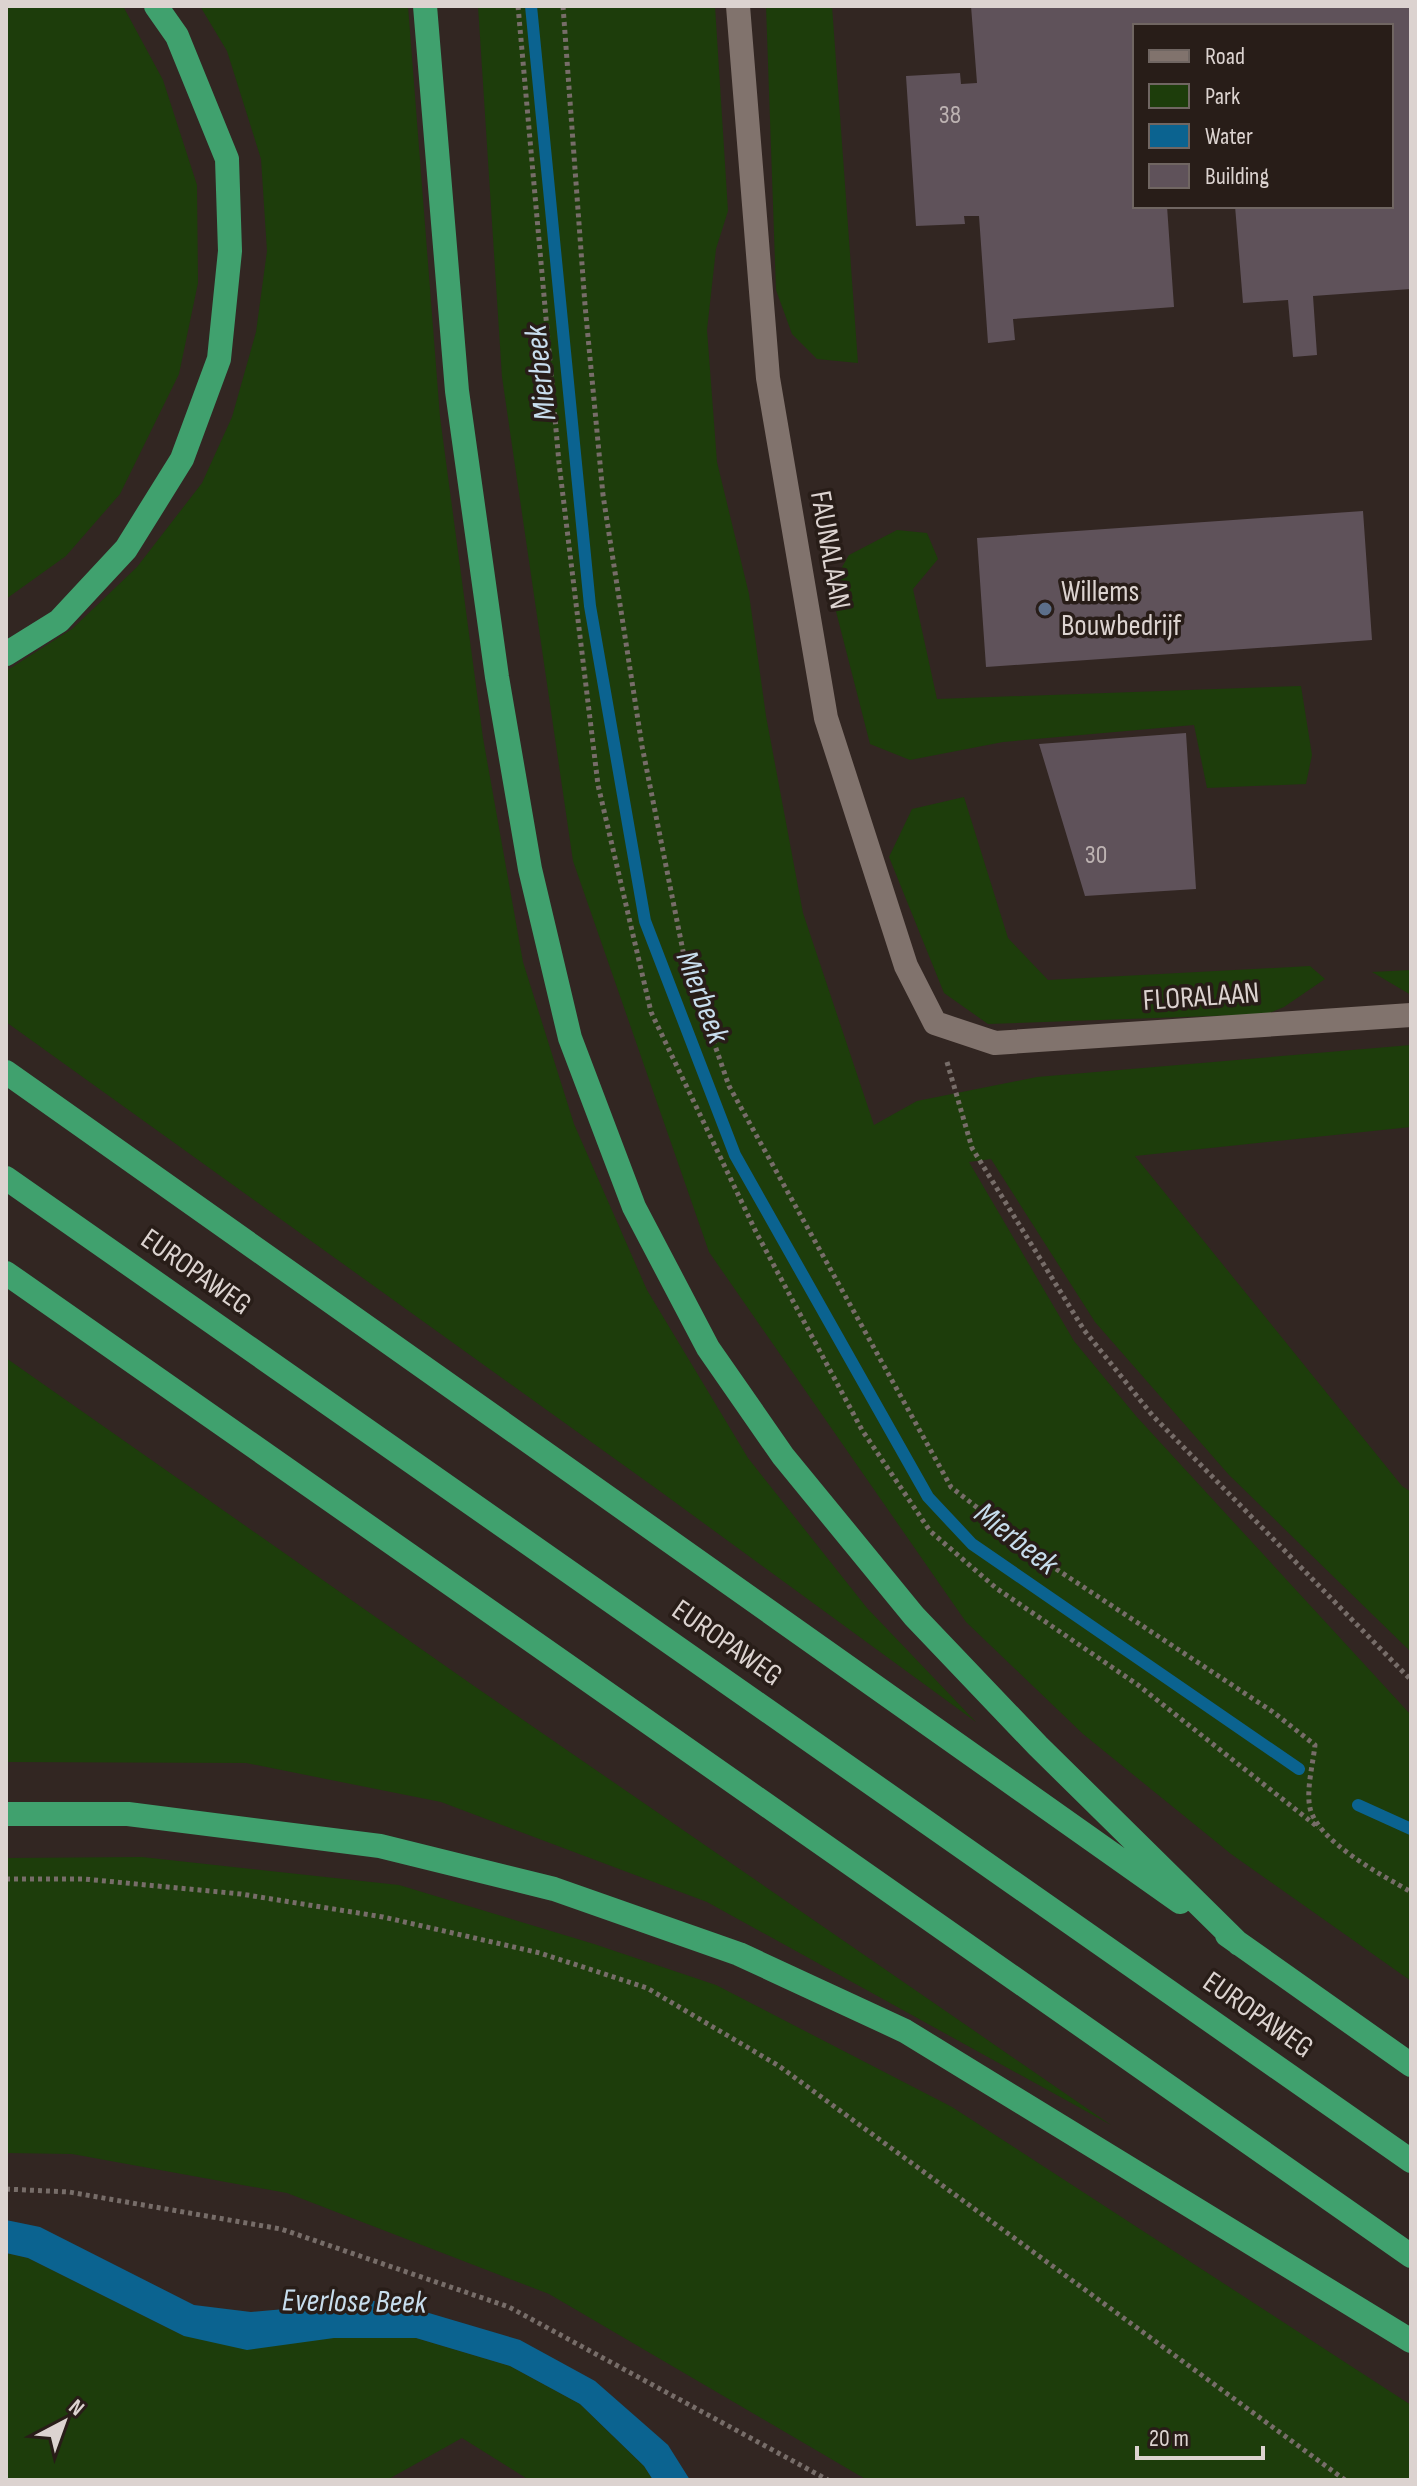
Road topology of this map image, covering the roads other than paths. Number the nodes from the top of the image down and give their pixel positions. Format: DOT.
graph roads {
  1 [pos="156,6"];
  2 [pos="425,6"];
  3 [pos="738,6"];
  4 [pos="6,654"];
  5 [pos="1411,1015"];
  6 [pos="995,1043"];
  7 [pos="6,1072"];
  8 [pos="6,1178"];
  9 [pos="6,1273"];
  10 [pos="6,1814"];
  11 [pos="1239,1944"];
  12 [pos="1411,2065"];
  13 [pos="1411,2161"];
  14 [pos="1411,2256"];
  15 [pos="1411,2341"];
  1 -- 4 [label="highway"];
  2 -- 11 [label="highway"];
  3 -- 6 [label="street, FAUNALAAN"];
  5 -- 6 [label="street, FLORALAAN"];
  7 -- 11 [label="highway"];
  8 -- 13 [label="highway, EUROPAWEG"];
  9 -- 14 [label="highway"];
  10 -- 15 [label="highway"];
  11 -- 12 [label="highway"];
}
